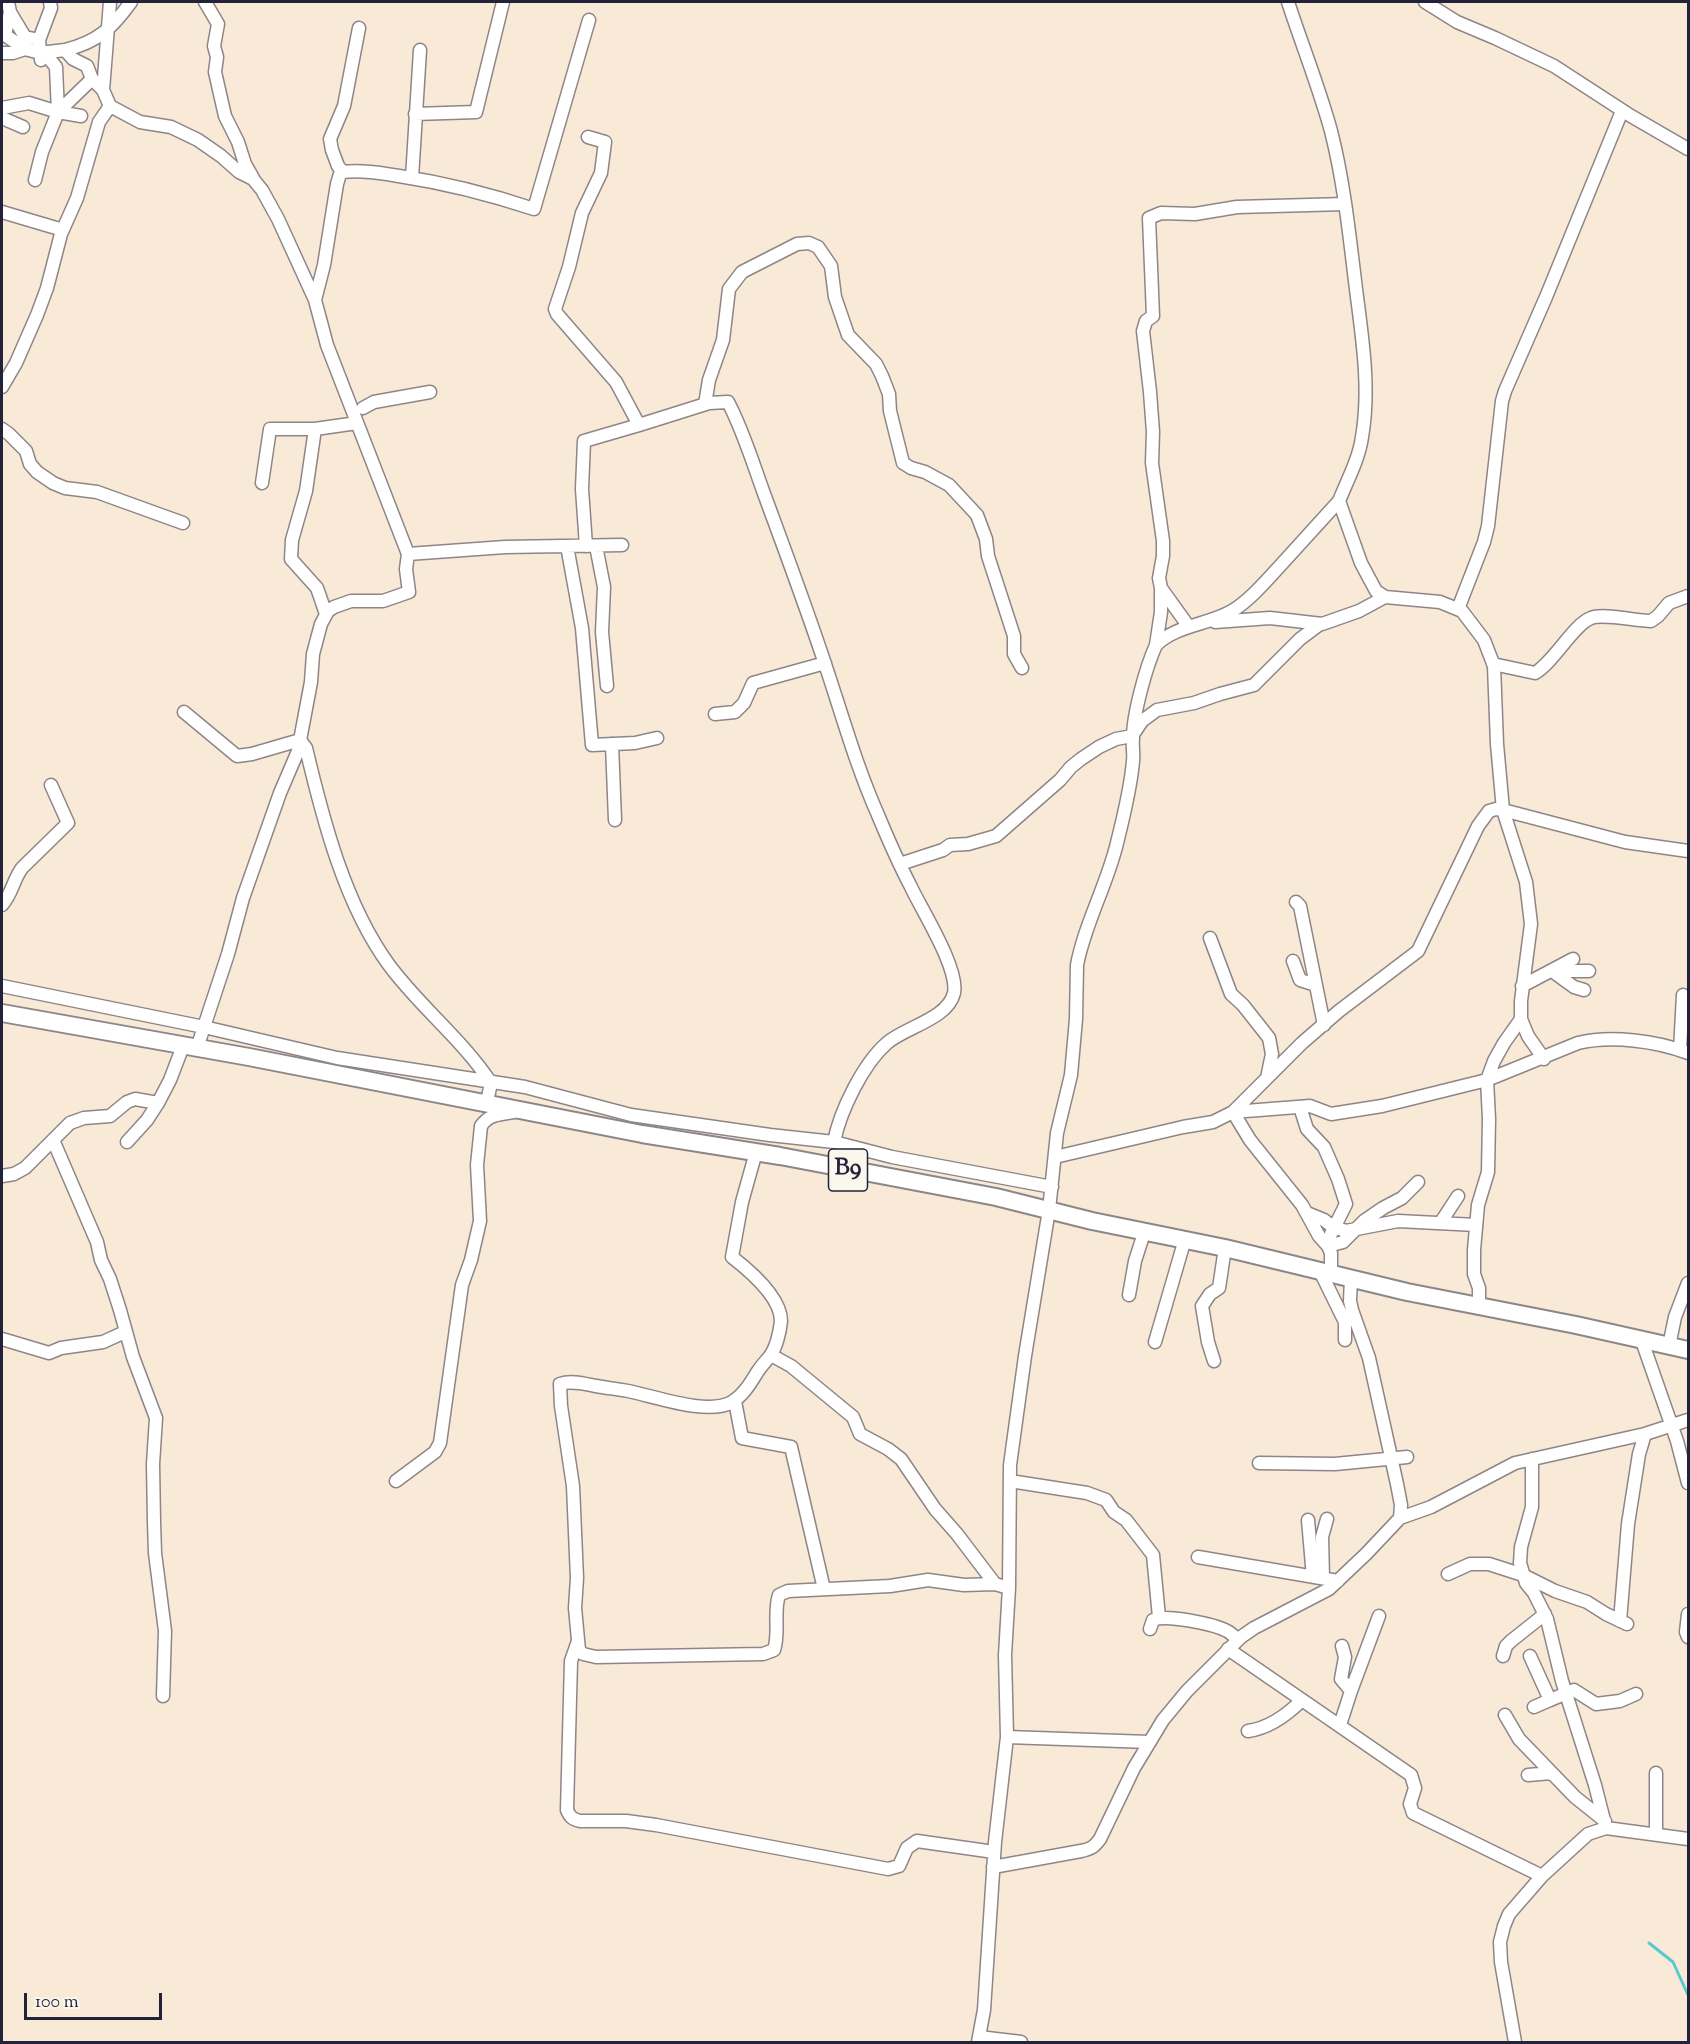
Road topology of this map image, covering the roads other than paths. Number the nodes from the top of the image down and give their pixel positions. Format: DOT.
graph roads {
  1 [pos="50,2"];
  2 [pos="110,2"];
  3 [pos="131,2"];
  4 [pos="503,2"];
  5 [pos="1288,2"];
  6 [pos="1425,2"];
  7 [pos="205,3"];
  8 [pos="9,7"];
  9 [pos="589,20"];
  10 [pos="359,28"];
  11 [pos="108,31"];
  12 [pos="39,40"];
  13 [pos="26,49"];
  14 [pos="65,50"];
  15 [pos="420,50"];
  16 [pos="2,53"];
  17 [pos="42,56"];
  18 [pos="92,80"];
  19 [pos="103,90"];
  20 [pos="110,106"];
  21 [pos="2,108"];
  22 [pos="58,111"];
  23 [pos="1622,111"];
  24 [pos="415,114"];
  25 [pos="81,116"];
  26 [pos="2,118"];
  27 [pos="23,127"];
  28 [pos="588,137"];
  29 [pos="1689,149"];
  30 [pos="343,172"];
  31 [pos="253,178"];
  32 [pos="412,178"];
  33 [pos="35,180"];
  34 [pos="1345,204"];
  35 [pos="2,212"];
  36 [pos="63,230"];
  37 [pos="315,300"];
  38 [pos="2,387"];
  39 [pos="430,393"];
  40 [pos="705,404"];
  41 [pos="357,415"];
  42 [pos="639,426"];
  43 [pos="2,429"];
  44 [pos="315,429"];
  45 [pos="262,483"];
  46 [pos="1339,501"];
  47 [pos="183,523"];
  48 [pos="622,545"];
  49 [pos="567,546"];
  50 [pos="591,546"];
  51 [pos="408,554"];
  52 [pos="1161,588"];
  53 [pos="1689,596"];
  54 [pos="1384,597"];
  55 [pos="1458,609"];
  56 [pos="326,614"];
  57 [pos="1205,622"];
  58 [pos="1320,624"];
  59 [pos="1189,627"];
  60 [pos="1156,645"];
  61 [pos="825,663"];
  62 [pos="1493,664"];
  63 [pos="1022,668"];
  64 [pos="607,686"];
  65 [pos="184,712"];
  66 [pos="715,714"];
  67 [pos="1132,736"];
  68 [pos="657,738"];
  69 [pos="300,740"];
  70 [pos="612,744"];
  71 [pos="51,785"];
  72 [pos="1503,810"];
  73 [pos="615,820"];
  74 [pos="1689,851"];
  75 [pos="900,864"];
  76 [pos="1296,902"];
  77 [pos="2,905"];
  78 [pos="1210,939"];
  79 [pos="1573,959"];
  80 [pos="1293,961"];
  81 [pos="1552,971"];
  82 [pos="1589,971"];
  83 [pos="1316,985"];
  84 [pos="2,986"];
  85 [pos="1522,986"];
  86 [pos="1584,990"];
  87 [pos="1683,995"];
  88 [pos="2,1013"];
  89 [pos="1521,1019"];
  90 [pos="1324,1025"];
  91 [pos="204,1027"];
  92 [pos="190,1047"];
  93 [pos="1684,1051"];
  94 [pos="1544,1059"];
  95 [pos="1267,1079"];
  96 [pos="1487,1080"];
  97 [pos="491,1083"];
  98 [pos="487,1102"];
  99 [pos="158,1103"];
  100 [pos="1300,1107"];
  101 [pos="528,1110"];
  102 [pos="1233,1112"];
  103 [pos="53,1140"];
  104 [pos="128,1142"];
  105 [pos="834,1142"];
  106 [pos="756,1152"];
  107 [pos="1055,1157"];
  108 [pos="2,1176"];
  109 [pos="1418,1182"];
  110 [pos="1052,1188"];
  111 [pos="1458,1196"];
  112 [pos="1049,1210"];
  113 [pos="1307,1213"];
  114 [pos="1441,1222"];
  115 [pos="1476,1225"];
  116 [pos="1333,1227"];
  117 [pos="1353,1231"];
  118 [pos="1144,1233"];
  119 [pos="1185,1239"];
  120 [pos="1328,1246"];
  121 [pos="1226,1248"];
  122 [pos="1325,1273"];
  123 [pos="1351,1278"];
  124 [pos="1689,1283"];
  125 [pos="1129,1295"];
  126 [pos="1479,1306"];
  127 [pos="125,1332"];
  128 [pos="2,1339"];
  129 [pos="1345,1340"];
  130 [pos="1642,1341"];
  131 [pos="1155,1342"];
  132 [pos="1669,1346"];
  133 [pos="1689,1350"];
  134 [pos="771,1355"];
  135 [pos="1214,1361"];
  136 [pos="735,1401"];
  137 [pos="1689,1420"];
  138 [pos="1670,1426"];
  139 [pos="1645,1434"];
  140 [pos="1407,1457"];
  141 [pos="1391,1459"];
  142 [pos="1532,1460"];
  143 [pos="1259,1462"];
  144 [pos="396,1481"];
  145 [pos="1010,1481"];
  146 [pos="1689,1483"];
  147 [pos="1400,1518"];
  148 [pos="1327,1519"];
  149 [pos="1308,1520"];
  150 [pos="1198,1557"];
  151 [pos="1448,1574"];
  152 [pos="1523,1575"];
  153 [pos="1318,1578"];
  154 [pos="1338,1581"];
  155 [pos="995,1584"];
  156 [pos="1009,1588"];
  157 [pos="824,1589"];
  158 [pos="1545,1614"];
  159 [pos="1689,1614"];
  160 [pos="1379,1616"];
  161 [pos="1159,1617"];
  162 [pos="1150,1629"];
  163 [pos="1689,1637"];
  164 [pos="1238,1640"];
  165 [pos="578,1641"];
  166 [pos="1342,1646"];
  167 [pos="1228,1649"];
  168 [pos="1503,1656"];
  169 [pos="1530,1656"];
  170 [pos="1351,1691"];
  171 [pos="1566,1693"];
  172 [pos="1636,1694"];
  173 [pos="163,1695"];
  174 [pos="1302,1700"];
  175 [pos="1550,1700"];
  176 [pos="1533,1707"];
  177 [pos="1505,1715"];
  178 [pos="1340,1725"];
  179 [pos="1248,1731"];
  180 [pos="1007,1737"];
  181 [pos="1149,1742"];
  182 [pos="1552,1773"];
  183 [pos="1656,1773"];
  184 [pos="1528,1775"];
  185 [pos="1606,1824"];
  186 [pos="1656,1833"];
  187 [pos="1689,1839"];
  188 [pos="994,1852"];
  189 [pos="993,1867"];
  190 [pos="1542,1876"];
  191 [pos="979,2040"];
  192 [pos="1021,2043"];
  193 [pos="1515,2043"];
  1 -- 12 [label="street"];
  2 -- 11 [label="street"];
  3 -- 11 [label="street"];
  4 -- 24 [label="street"];
  5 -- 34 [label="street"];
  6 -- 23 [label="street"];
  7 -- 31 [label="street"];
  8 -- 12 [label="street"];
  8 -- 13 [label="street"];
  9 -- 32 [label="street"];
  10 -- 30 [label="street"];
  11 -- 14 [label="street"];
  11 -- 19 [label="street"];
  12 -- 17 [label="street"];
  13 -- 16 [label="street"];
  13 -- 17 [label="street"];
  14 -- 17 [label="street"];
  14 -- 18 [label="street"];
  15 -- 24 [label="street"];
  17 -- 22 [label="street"];
  18 -- 19 [label="street"];
  18 -- 22 [label="street"];
  19 -- 20 [label="street"];
  20 -- 31 [label="street"];
  20 -- 36 [label="street"];
  21 -- 22 [label="street"];
  22 -- 25 [label="street"];
  22 -- 33 [label="street"];
  23 -- 29 [label="street"];
  23 -- 55 [label="street"];
  24 -- 32 [label="street"];
  26 -- 27 [label="street"];
  28 -- 42 [label="street"];
  30 -- 32 [label="street"];
  30 -- 37 [label="street"];
  31 -- 37 [label="street"];
  34 -- 46 [label="street"];
  34 -- 52 [label="street"];
  35 -- 36 [label="street"];
  36 -- 38 [label="street"];
  37 -- 41 [label="street"];
  39 -- 41 [label="street"];
  40 -- 42 [label="street"];
  40 -- 61 [label="street"];
  40 -- 63 [label="street"];
  41 -- 44 [label="street"];
  41 -- 51 [label="street"];
  42 -- 50 [label="street"];
  43 -- 47 [label="street"];
  44 -- 45 [label="street"];
  44 -- 56 [label="street"];
  46 -- 54 [label="street"];
  46 -- 57 [label="street"];
  48 -- 50 [label="street"];
  49 -- 50 [label="street"];
  49 -- 51 [label="street"];
  49 -- 70 [label="street"];
  50 -- 64 [label="street"];
  51 -- 56 [label="street"];
  52 -- 59 [label="street"];
  52 -- 60 [label="street"];
  53 -- 62 [label="street"];
  54 -- 55 [label="street"];
  54 -- 58 [label="street"];
  55 -- 62 [label="street"];
  56 -- 69 [label="street"];
  57 -- 58 [label="street"];
  57 -- 59 [label="street"];
  58 -- 67 [label="street"];
  59 -- 60 [label="street"];
  60 -- 67 [label="street"];
  61 -- 66 [label="street"];
  61 -- 75 [label="street"];
  62 -- 72 [label="street"];
  65 -- 69 [label="street"];
  67 -- 75 [label="street"];
  67 -- 107 [label="street"];
  68 -- 70 [label="street"];
  69 -- 91 [label="street"];
  69 -- 97 [label="street"];
  70 -- 73 [label="street"];
  71 -- 77 [label="street"];
  72 -- 74 [label="street"];
  72 -- 85 [label="street"];
  72 -- 90 [label="street"];
  75 -- 105 [label="street"];
  76 -- 83 [label="street"];
  78 -- 95 [label="street"];
  79 -- 81 [label="street"];
  80 -- 83 [label="street"];
  81 -- 82 [label="street"];
  81 -- 85 [label="street"];
  81 -- 86 [label="street"];
  83 -- 90 [label="street"];
  84 -- 91 [label="street"];
  85 -- 89 [label="street"];
  87 -- 93 [label="street"];
  88 -- 92 [label="highway, B9"];
  89 -- 94 [label="street"];
  89 -- 96 [label="street"];
  90 -- 95 [label="street"];
  91 -- 92 [label="street"];
  91 -- 97 [label="street"];
  92 -- 98 [label="highway, B9"];
  92 -- 99 [label="street"];
  93 -- 94 [label="street"];
  94 -- 96 [label="street"];
  95 -- 102 [label="street"];
  96 -- 100 [label="street"];
  96 -- 115 [label="street"];
  97 -- 98 [label="street"];
  97 -- 105 [label="street"];
  98 -- 101 [label="highway, B9"];
  99 -- 103 [label="street"];
  99 -- 104 [label="street"];
  100 -- 102 [label="street"];
  100 -- 116 [label="street"];
  101 -- 106 [label="highway, B9"];
  101 -- 144 [label="street"];
  102 -- 107 [label="street"];
  102 -- 113 [label="street"];
  103 -- 108 [label="street"];
  103 -- 127 [label="street"];
  105 -- 110 [label="street"];
  106 -- 112 [label="highway, B9"];
  106 -- 134 [label="street"];
  107 -- 110 [label="street"];
  109 -- 117 [label="street"];
  110 -- 112 [label="street"];
  111 -- 114 [label="street"];
  112 -- 118 [label="highway, B9"];
  112 -- 145 [label="street"];
  113 -- 116 [label="street"];
  113 -- 120 [label="street"];
  114 -- 115 [label="street"];
  114 -- 117 [label="street"];
  115 -- 126 [label="street"];
  116 -- 117 [label="street"];
  116 -- 120 [label="street"];
  117 -- 120 [label="street"];
  118 -- 119 [label="highway, B9"];
  118 -- 125 [label="street"];
  119 -- 121 [label="highway, B9"];
  119 -- 131 [label="street"];
  120 -- 122 [label="street"];
  121 -- 122 [label="highway, B9"];
  121 -- 135 [label="street"];
  122 -- 123 [label="highway, B9"];
  122 -- 129 [label="street"];
  123 -- 126 [label="highway, B9"];
  123 -- 141 [label="street"];
  124 -- 132 [label="street"];
  126 -- 130 [label="highway, B9"];
  127 -- 128 [label="street"];
  127 -- 173 [label="street"];
  130 -- 132 [label="highway, B9"];
  130 -- 138 [label="street"];
  132 -- 133 [label="highway, B9"];
  134 -- 136 [label="street"];
  134 -- 155 [label="street"];
  136 -- 157 [label="street"];
  136 -- 165 [label="street"];
  137 -- 138 [label="street"];
  138 -- 139 [label="street"];
  138 -- 146 [label="street"];
  139 -- 142 [label="street"];
  139 -- 152 [label="street"];
  140 -- 141 [label="street"];
  141 -- 143 [label="street"];
  141 -- 147 [label="street"];
  142 -- 147 [label="street"];
  142 -- 152 [label="street"];
  145 -- 156 [label="street"];
  145 -- 161 [label="street"];
  147 -- 154 [label="street"];
  148 -- 153 [label="street"];
  149 -- 153 [label="street"];
  150 -- 153 [label="street"];
  151 -- 152 [label="street"];
  152 -- 158 [label="street"];
  153 -- 154 [label="street"];
  154 -- 164 [label="street"];
  155 -- 156 [label="street"];
  155 -- 157 [label="street"];
  156 -- 180 [label="street"];
  157 -- 165 [label="street"];
  158 -- 168 [label="street"];
  158 -- 171 [label="street"];
  159 -- 163 [label="street"];
  160 -- 170 [label="street"];
  161 -- 162 [label="street"];
  161 -- 164 [label="street"];
  164 -- 167 [label="street"];
  165 -- 188 [label="street"];
  166 -- 170 [label="street"];
  167 -- 174 [label="street"];
  167 -- 181 [label="street"];
  169 -- 175 [label="street"];
  170 -- 178 [label="street"];
  171 -- 172 [label="street"];
  171 -- 175 [label="street"];
  171 -- 185 [label="street"];
  174 -- 178 [label="street"];
  174 -- 179 [label="street"];
  175 -- 176 [label="street"];
  177 -- 182 [label="street"];
  178 -- 190 [label="street"];
  180 -- 181 [label="street"];
  180 -- 188 [label="street"];
  181 -- 189 [label="street"];
  182 -- 184 [label="street"];
  182 -- 185 [label="street"];
  183 -- 186 [label="street"];
  185 -- 186 [label="street"];
  185 -- 190 [label="street"];
  186 -- 187 [label="street"];
  188 -- 189 [label="street"];
  189 -- 191 [label="street"];
  190 -- 193 [label="street"];
  191 -- 192 [label="street"];
}
